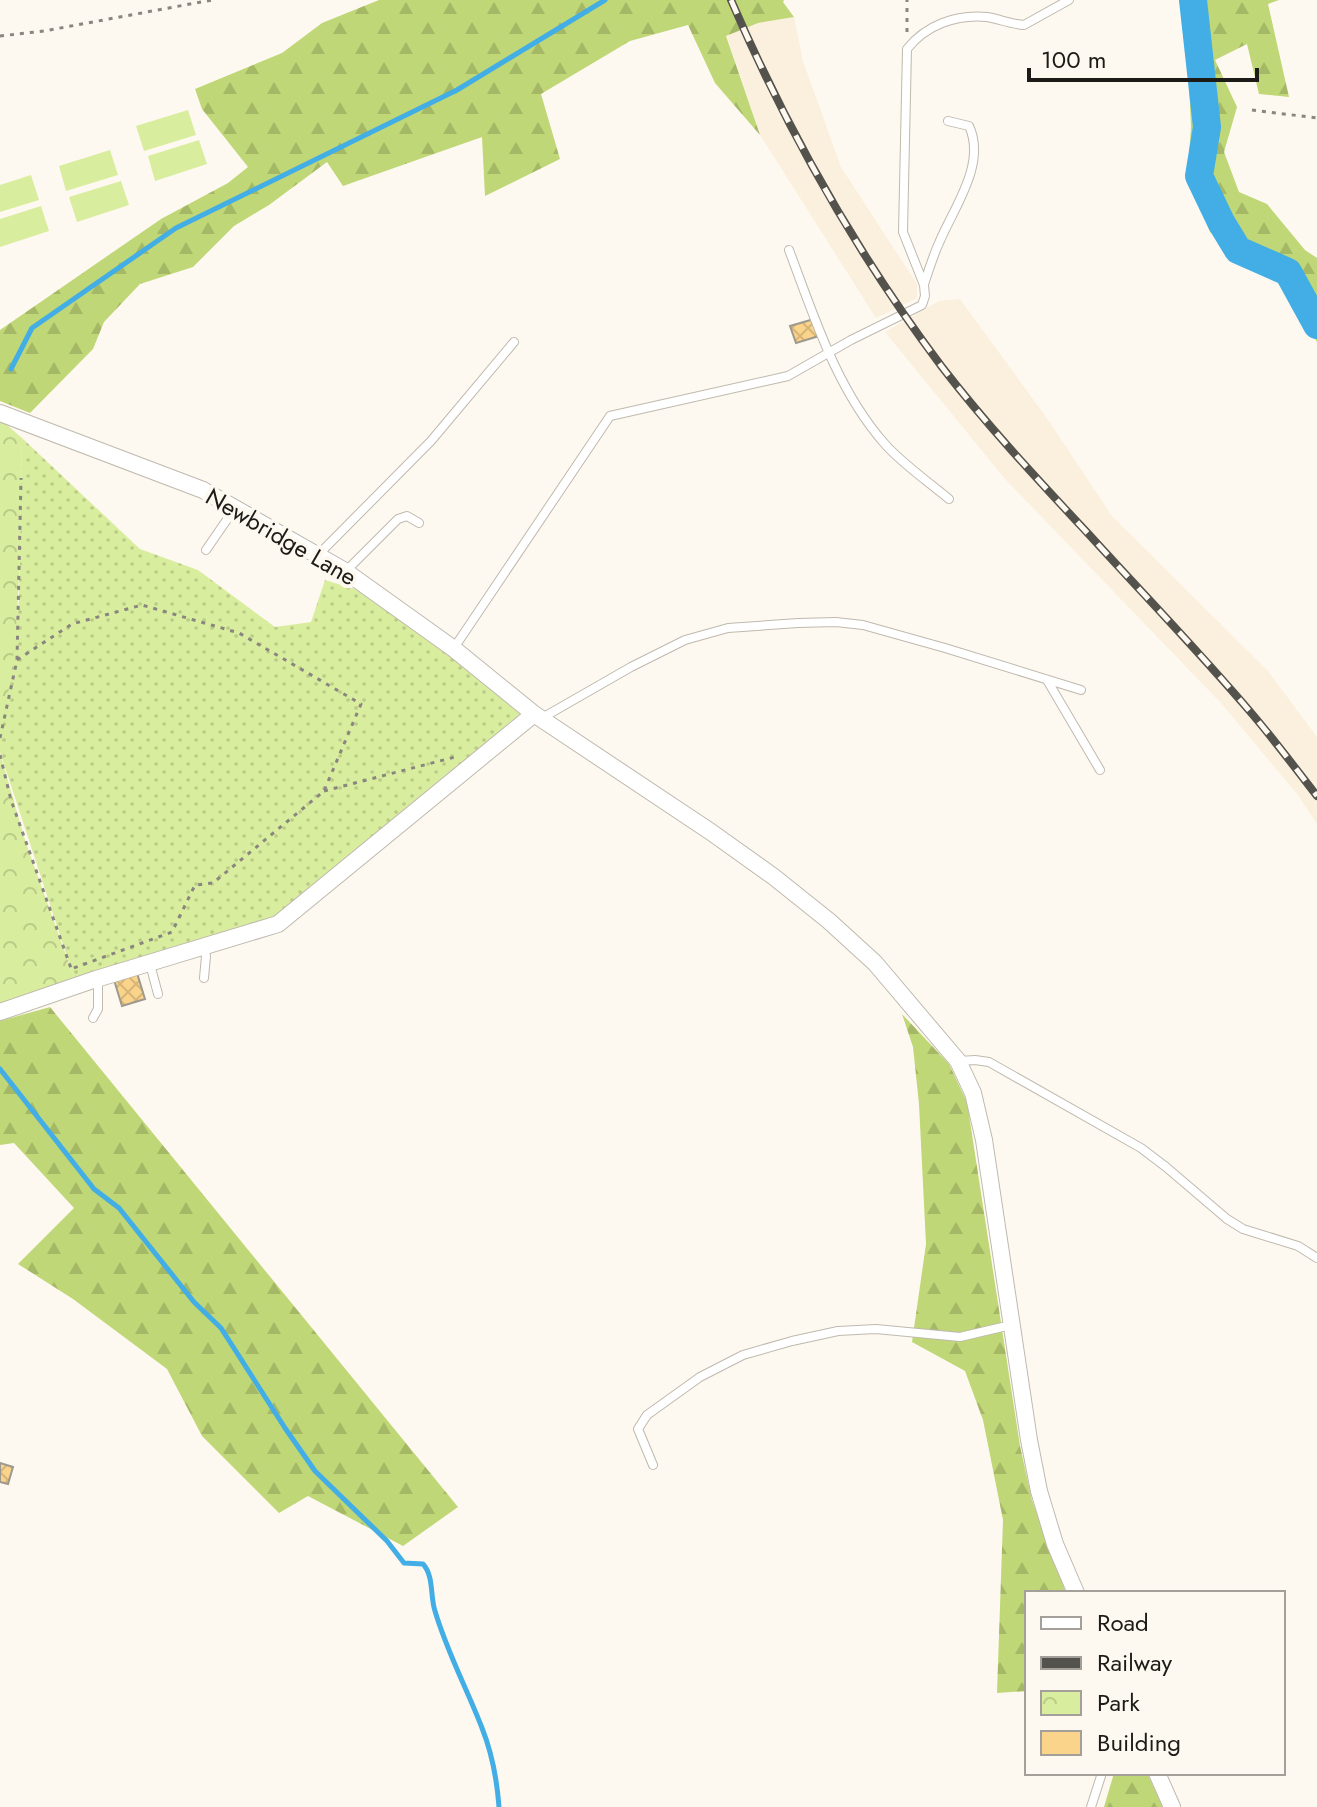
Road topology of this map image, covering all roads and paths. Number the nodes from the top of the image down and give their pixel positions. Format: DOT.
graph roads {
  1 [pos="212,0"];
  2 [pos="907,0"];
  3 [pos="1069,0"];
  4 [pos="0,36"];
  5 [pos="907,49"];
  6 [pos="1252,110"];
  7 [pos="1317,118"];
  8 [pos="948,121"];
  9 [pos="789,250"];
  10 [pos="924,285"];
  11 [pos="514,342"];
  12 [pos="828,353"];
  13 [pos="0,413"];
  14 [pos="21,478"];
  15 [pos="949,499"];
  16 [pos="235,508"];
  17 [pos="419,523"];
  18 [pos="206,550"];
  19 [pos="317,555"];
  20 [pos="345,571"];
  21 [pos="454,649"];
  22 [pos="17,660"];
  23 [pos="1047,680"];
  24 [pos="1081,690"];
  25 [pos="538,716"];
  26 [pos="0,738"];
  27 [pos="0,755"];
  28 [pos="463,755"];
  29 [pos="1100,770"];
  30 [pos="324,791"];
  31 [pos="204,947"];
  32 [pos="149,963"];
  33 [pos="74,978"];
  34 [pos="98,978"];
  35 [pos="204,978"];
  36 [pos="158,994"];
  37 [pos="0,1012"];
  38 [pos="93,1018"];
  39 [pos="958,1061"];
  40 [pos="1317,1258"];
  41 [pos="1011,1325"];
  42 [pos="653,1465"];
  43 [pos="1075,1591"];
  44 [pos="1101,1775"];
  45 [pos="1158,1775"];
  46 [pos="1091,1807"];
  47 [pos="1172,1807"];
  1 -- 4 [label="path"];
  2 -- 5 [label="path"];
  3 -- 5 [label="lane"];
  5 -- 10 [label="lane"];
  6 -- 7 [label="path"];
  8 -- 10 [label="lane"];
  9 -- 12 [label="lane"];
  10 -- 12 [label="lane"];
  11 -- 19 [label="lane"];
  12 -- 15 [label="lane"];
  12 -- 21 [label="lane"];
  13 -- 16 [label="street, Newbridge Lane"];
  14 -- 22 [label="path"];
  16 -- 18 [label="lane"];
  16 -- 19 [label="street, Newbridge Lane"];
  17 -- 20 [label="lane"];
  19 -- 20 [label="street, Newbridge Lane"];
  20 -- 21 [label="street, Newbridge Lane"];
  21 -- 25 [label="street, Newbridge Lane"];
  22 -- 26 [label="path"];
  22 -- 30 [label="path"];
  23 -- 24 [label="lane"];
  23 -- 25 [label="lane"];
  23 -- 29 [label="lane"];
  25 -- 31 [label="street"];
  25 -- 39 [label="street, Newbridge Lane"];
  27 -- 33 [label="path"];
  28 -- 30 [label="path"];
  30 -- 33 [label="path"];
  31 -- 32 [label="street"];
  31 -- 35 [label="lane"];
  32 -- 34 [label="street"];
  32 -- 36 [label="lane"];
  33 -- 34 [label="street"];
  33 -- 37 [label="street"];
  34 -- 38 [label="lane"];
  39 -- 40 [label="lane"];
  39 -- 41 [label="street, Newbridge Lane"];
  41 -- 42 [label="lane"];
  41 -- 43 [label="street, Newbridge Lane"];
  44 -- 46 [label="lane"];
  45 -- 47 [label="street"];
}
